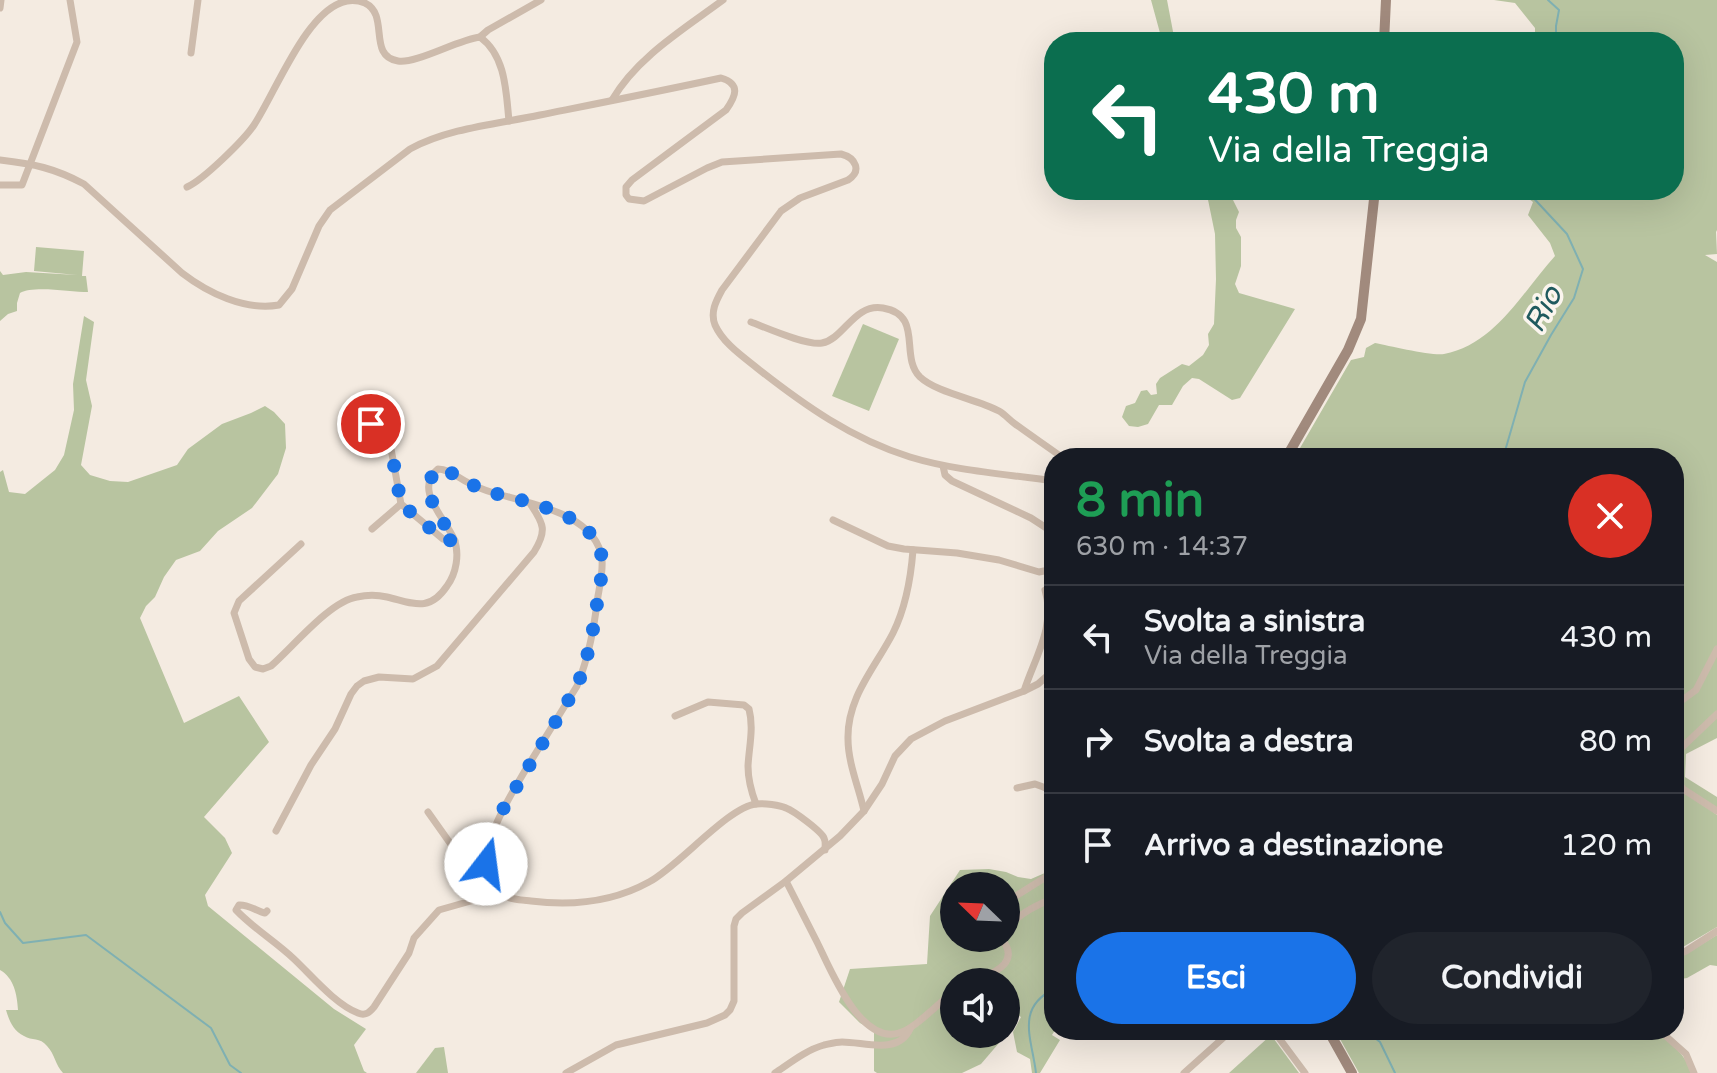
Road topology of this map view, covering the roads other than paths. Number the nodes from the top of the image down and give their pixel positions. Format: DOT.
graph roads {
  1 [pos="1,0"];
  2 [pos="70,0"];
  3 [pos="198,0"];
  4 [pos="541,0"];
  5 [pos="723,0"];
  6 [pos="1386,0"];
  7 [pos="0,8"];
  8 [pos="1384,32"];
  9 [pos="480,37"];
  10 [pos="191,53"];
  11 [pos="612,100"];
  12 [pos="509,121"];
  13 [pos="0,160"];
  14 [pos="29,163"];
  15 [pos="0,185"];
  16 [pos="187,187"];
  17 [pos="1374,200"];
  18 [pos="751,322"];
  19 [pos="371,424"];
  20 [pos="1049,448"];
  21 [pos="1292,448"];
  22 [pos="943,466"];
  23 [pos="1044,480"];
  24 [pos="529,503"];
  25 [pos="401,504"];
  26 [pos="833,520"];
  27 [pos="1044,526"];
  28 [pos="372,529"];
  29 [pos="455,541"];
  30 [pos="301,544"];
  31 [pos="913,550"];
  32 [pos="1044,571"];
  33 [pos="1044,638"];
  34 [pos="1717,649"];
  35 [pos="1044,679"];
  36 [pos="1024,691"];
  37 [pos="1684,699"];
  38 [pos="1717,714"];
  39 [pos="675,716"];
  40 [pos="1684,745"];
  41 [pos="1044,787"];
  42 [pos="1017,788"];
  43 [pos="1684,790"];
  44 [pos="756,804"];
  45 [pos="864,811"];
  46 [pos="1717,811"];
  47 [pos="428,812"];
  48 [pos="276,831"];
  49 [pos="825,850"];
  50 [pos="486,864"];
  51 [pos="1044,878"];
  52 [pos="786,881"];
  53 [pos="499,893"];
  54 [pos="1020,893"];
  55 [pos="1044,902"];
  56 [pos="267,911"];
  57 [pos="1020,915"];
  58 [pos="1717,931"];
  59 [pos="1684,952"];
  60 [pos="940,1003"];
  61 [pos="911,1027"];
  62 [pos="1221,1040"];
  63 [pos="1280,1040"];
  64 [pos="1334,1040"];
  65 [pos="1670,1040"];
  66 [pos="566,1073"];
  67 [pos="775,1073"];
  68 [pos="1184,1073"];
  69 [pos="1305,1073"];
  70 [pos="1352,1073"];
  71 [pos="1694,1073"];
  1 -- 7 [label="street"];
  2 -- 14 [label="street"];
  3 -- 10 [label="street"];
  4 -- 9 [label="street"];
  5 -- 11 [label="street"];
  6 -- 8 [label="main road"];
  9 -- 12 [label="street"];
  9 -- 16 [label="street"];
  11 -- 12 [label="street"];
  11 -- 22 [label="street"];
  12 -- 14 [label="street"];
  13 -- 14 [label="street"];
  14 -- 15 [label="street"];
  17 -- 21 [label="main road"];
  18 -- 20 [label="street"];
  19 -- 25 [label="street"];
  22 -- 23 [label="street"];
  22 -- 27 [label="street"];
  24 -- 29 [label="street"];
  24 -- 48 [label="street"];
  24 -- 50 [label="street"];
  25 -- 28 [label="street"];
  25 -- 29 [label="street"];
  26 -- 31 [label="street"];
  29 -- 30 [label="street"];
  31 -- 32 [label="street"];
  31 -- 45 [label="street"];
  33 -- 36 [label="street"];
  34 -- 37 [label="street"];
  35 -- 36 [label="street"];
  36 -- 45 [label="street"];
  38 -- 40 [label="street"];
  39 -- 44 [label="street"];
  41 -- 42 [label="street"];
  43 -- 46 [label="street"];
  44 -- 49 [label="street"];
  44 -- 53 [label="street"];
  45 -- 49 [label="street"];
  47 -- 50 [label="street"];
  49 -- 52 [label="street"];
  50 -- 53 [label="street"];
  51 -- 54 [label="street"];
  52 -- 61 [label="street"];
  52 -- 66 [label="street"];
  53 -- 56 [label="street"];
  55 -- 57 [label="street"];
  58 -- 59 [label="street"];
  60 -- 61 [label="street"];
  61 -- 67 [label="street"];
  62 -- 68 [label="street"];
  63 -- 69 [label="street"];
  64 -- 70 [label="main road"];
  65 -- 71 [label="street"];
}
